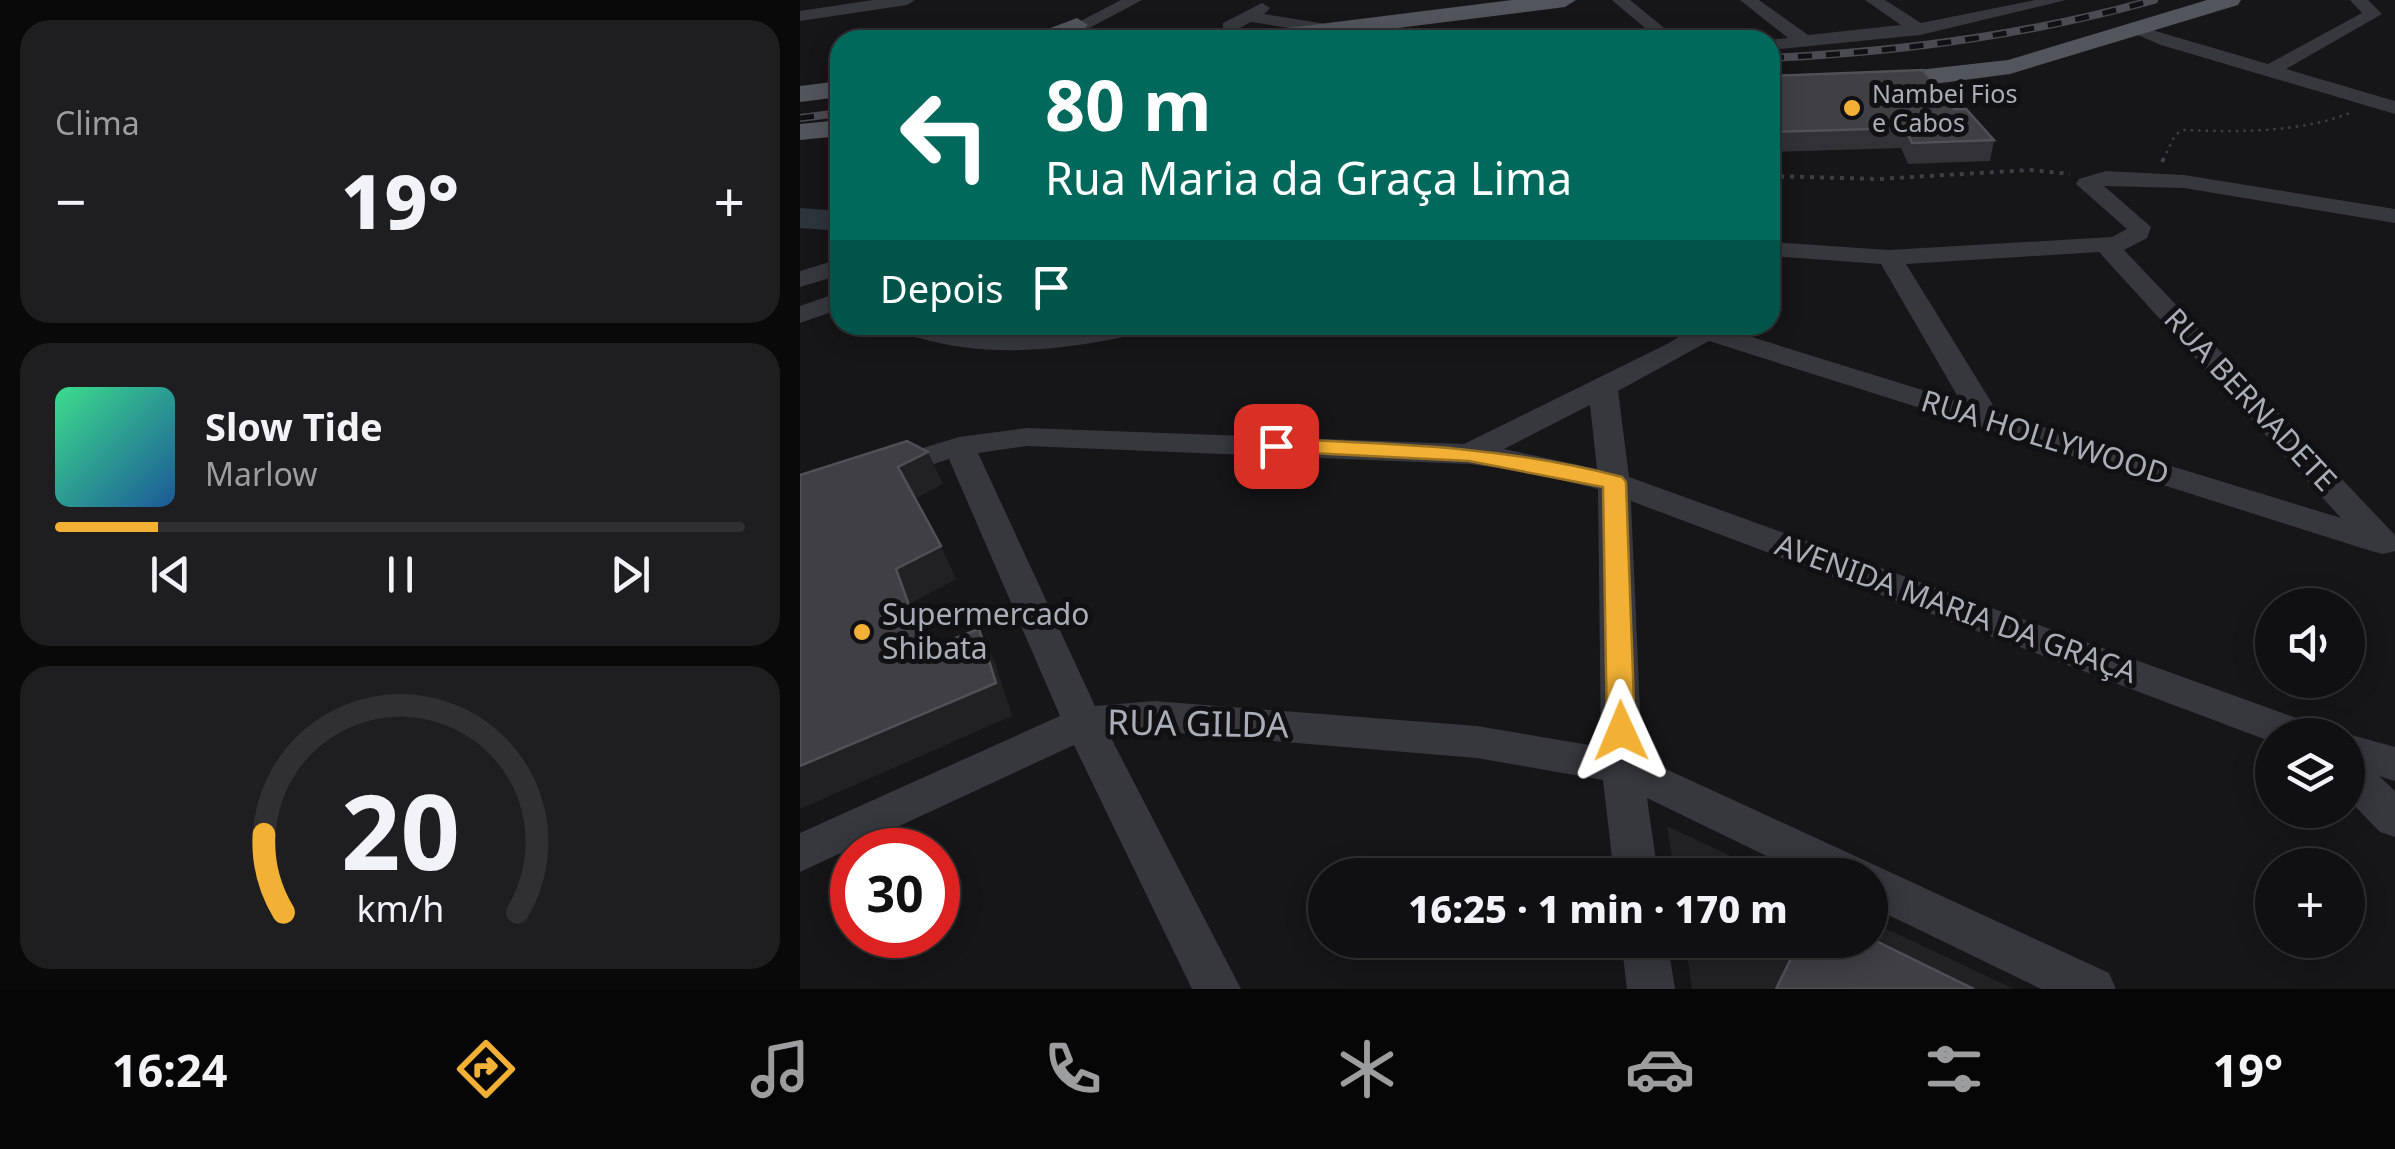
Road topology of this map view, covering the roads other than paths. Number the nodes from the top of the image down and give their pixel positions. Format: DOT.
graph roads {
  1 [pos="907,0"];
  2 [pos="1098,0"];
  3 [pos="1280,0"];
  4 [pos="1566,0"];
  5 [pos="1620,0"];
  6 [pos="1748,0"];
  7 [pos="1874,0"];
  8 [pos="2002,0"];
  9 [pos="2058,0"];
  10 [pos="2230,0"];
  11 [pos="2358,0"];
  12 [pos="1129,2"];
  13 [pos="1491,4"];
  14 [pos="2020,10"];
  15 [pos="800,16"];
  16 [pos="1078,25"];
  17 [pos="1247,28"];
  18 [pos="1065,30"];
  19 [pos="1070,30"];
  20 [pos="1658,30"];
  21 [pos="1920,30"];
  22 [pos="2135,30"];
  23 [pos="1807,43"];
  24 [pos="1780,44"];
  25 [pos="2272,69"];
  26 [pos="1780,83"];
  27 [pos="830,90"];
  28 [pos="800,94"];
  29 [pos="2385,105"];
  30 [pos="830,129"];
  31 [pos="800,132"];
  32 [pos="2395,216"];
  33 [pos="2106,245"];
  34 [pos="1780,251"];
  35 [pos="1890,258"];
  36 [pos="830,271"];
  37 [pos="800,280"];
  38 [pos="830,304"];
  39 [pos="800,315"];
  40 [pos="943,335"];
  41 [pos="1075,335"];
  42 [pos="1699,335"];
  43 [pos="1729,335"];
  44 [pos="1603,384"];
  45 [pos="1988,421"];
  46 [pos="959,446"];
  47 [pos="1469,454"];
  48 [pos="870,474"];
  49 [pos="1614,482"];
  50 [pos="2389,549"];
  51 [pos="2255,719"];
  52 [pos="1083,723"];
  53 [pos="2365,755"];
  54 [pos="2395,764"];
  55 [pos="1622,767"];
  56 [pos="2365,789"];
  57 [pos="2395,820"];
  58 [pos="800,853"];
  59 [pos="1634,858"];
  60 [pos="1815,858"];
  61 [pos="1888,893"];
  62 [pos="1646,958"];
  63 [pos="1216,989"];
  64 [pos="1650,989"];
  65 [pos="2092,989"];
  1 -- 15 [label="street"];
  2 -- 12 [label="street"];
  3 -- 17 [label="street"];
  4 -- 13 [label="main road"];
  5 -- 20 [label="street"];
  6 -- 23 [label="street"];
  7 -- 21 [label="street"];
  8 -- 14 [label="street"];
  9 -- 14 [label="street"];
  10 -- 22 [label="main road"];
  11 -- 25 [label="street"];
  12 -- 16 [label="street"];
  13 -- 17 [label="main road"];
  14 -- 21 [label="street"];
  16 -- 18 [label="main road"];
  16 -- 19 [label="street"];
  21 -- 23 [label="street"];
  22 -- 25 [label="street"];
  22 -- 26 [label="main road"];
  23 -- 24 [label="street"];
  25 -- 29 [label="street"];
  27 -- 28 [label="main road"];
  30 -- 31 [label="main road"];
  32 -- 33 [label="street"];
  33 -- 35 [label="street"];
  33 -- 50 [label="street, RUA BERNADETE"];
  34 -- 35 [label="street"];
  35 -- 45 [label="street"];
  36 -- 37 [label="street"];
  38 -- 39 [label="street"];
  40 -- 41 [label="street"];
  42 -- 44 [label="street"];
  43 -- 45 [label="street, RUA HOLLYWOOD"];
  44 -- 47 [label="street"];
  44 -- 49 [label="street"];
  45 -- 50 [label="street, RUA HOLLYWOOD"];
  46 -- 47 [label="street, AVENIDA MARIA DA GRAÇA"];
  46 -- 48 [label="street, AVENIDA MARIA DA GRAÇA"];
  46 -- 52 [label="street"];
  47 -- 49 [label="street, AVENIDA MARIA DA GRAÇA"];
  49 -- 51 [label="street, AVENIDA MARIA DA GRAÇA"];
  49 -- 55 [label="street"];
  52 -- 55 [label="street, RUA GILDA"];
  52 -- 58 [label="street, RUA GILDA"];
  52 -- 63 [label="street"];
  53 -- 54 [label="street"];
  55 -- 59 [label="street"];
  55 -- 60 [label="street, RUA GILDA"];
  56 -- 57 [label="street"];
  61 -- 65 [label="street"];
  62 -- 64 [label="street"];
}
